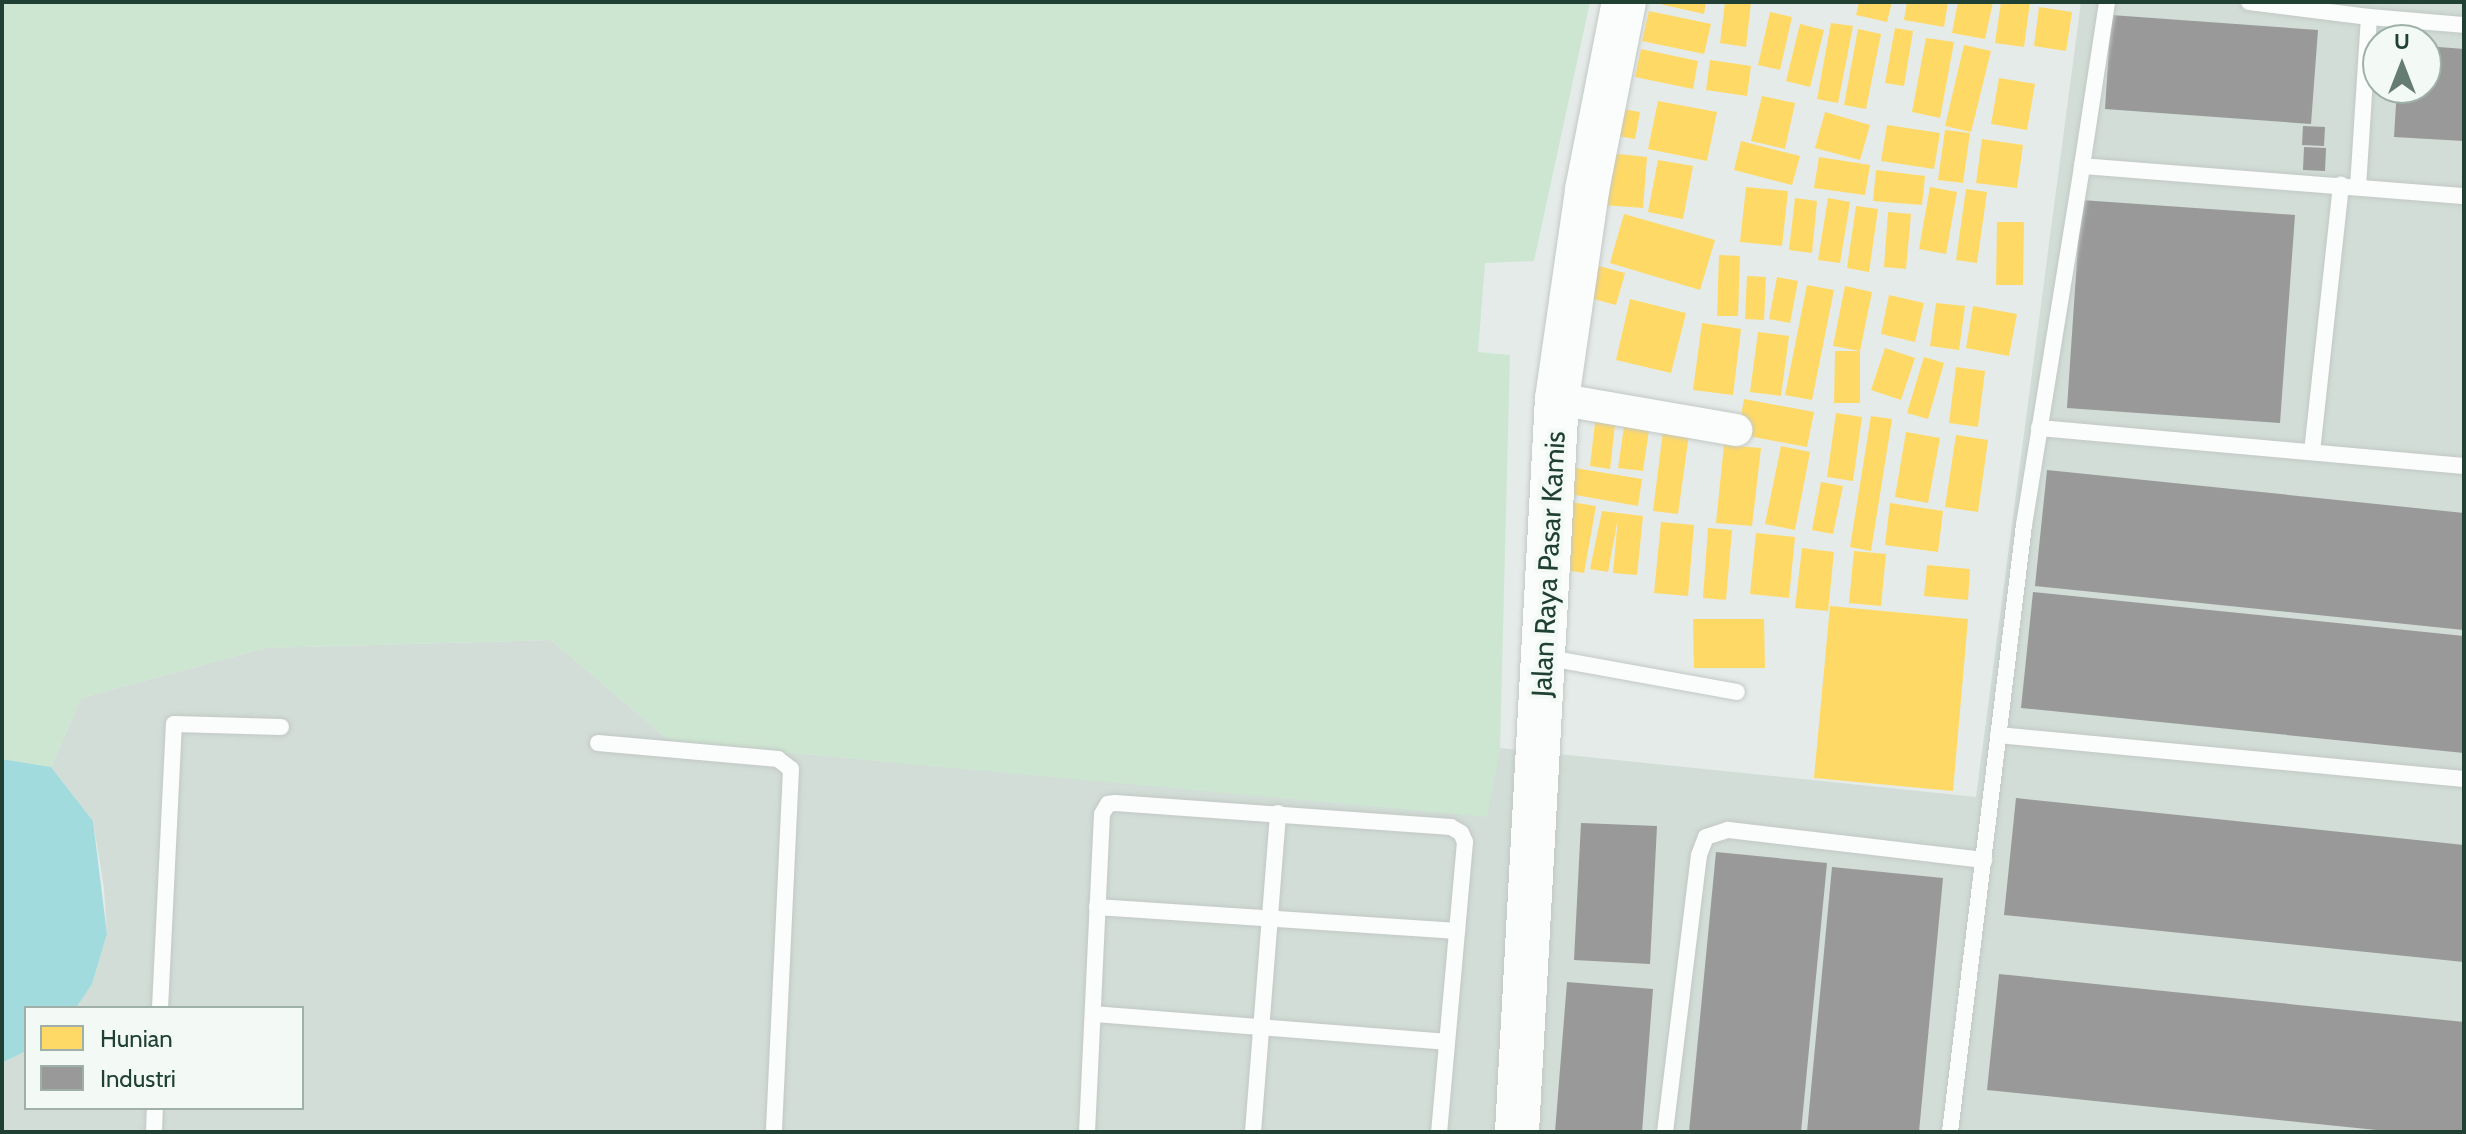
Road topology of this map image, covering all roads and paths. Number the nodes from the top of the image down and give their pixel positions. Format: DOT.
graph roads {
  1 [pos="1624,2"];
  2 [pos="2107,2"];
  3 [pos="2249,2"];
  4 [pos="2369,17"];
  5 [pos="2464,25"];
  6 [pos="2082,166"];
  7 [pos="2350,186"];
  8 [pos="2464,196"];
  9 [pos="1557,399"];
  10 [pos="2039,428"];
  11 [pos="1736,430"];
  12 [pos="2312,452"];
  13 [pos="2464,466"];
  14 [pos="1543,657"];
  15 [pos="1737,692"];
  16 [pos="281,727"];
  17 [pos="1998,735"];
  18 [pos="598,743"];
  19 [pos="2464,779"];
  20 [pos="1278,813"];
  21 [pos="1984,860"];
  22 [pos="1097,907"];
  23 [pos="1271,919"];
  24 [pos="1457,931"];
  25 [pos="160,1006"];
  26 [pos="1094,1014"];
  27 [pos="1261,1026"];
  28 [pos="1447,1042"];
  29 [pos="155,1110"];
  30 [pos="154,1132"];
  31 [pos="774,1132"];
  32 [pos="1087,1132"];
  33 [pos="1253,1132"];
  34 [pos="1439,1132"];
  35 [pos="1517,1132"];
  36 [pos="1665,1132"];
  37 [pos="1950,1132"];
  1 -- 9 [label="main road, Jalan Raya Pasar Kamis"];
  2 -- 6 [label="lane"];
  3 -- 4 [label="lane"];
  4 -- 5 [label="lane"];
  4 -- 7 [label="lane"];
  6 -- 7 [label="lane"];
  6 -- 10 [label="lane"];
  7 -- 8 [label="lane"];
  7 -- 12 [label="lane"];
  9 -- 11 [label="street"];
  9 -- 14 [label="main road, Jalan Raya Pasar Kamis"];
  10 -- 12 [label="lane"];
  10 -- 17 [label="lane"];
  12 -- 13 [label="lane"];
  14 -- 15 [label="lane"];
  14 -- 35 [label="main road, Jalan Raya Pasar Kamis"];
  16 -- 25 [label="lane"];
  17 -- 19 [label="lane"];
  17 -- 21 [label="lane"];
  18 -- 31 [label="lane"];
  20 -- 22 [label="lane"];
  20 -- 23 [label="lane"];
  20 -- 24 [label="lane"];
  21 -- 36 [label="lane"];
  21 -- 37 [label="lane"];
  22 -- 23 [label="lane"];
  22 -- 26 [label="lane"];
  23 -- 24 [label="lane"];
  23 -- 27 [label="lane"];
  24 -- 28 [label="lane"];
  26 -- 27 [label="lane"];
  26 -- 32 [label="lane"];
  27 -- 28 [label="lane"];
  27 -- 33 [label="lane"];
  28 -- 34 [label="lane"];
  29 -- 30 [label="lane"];
}
